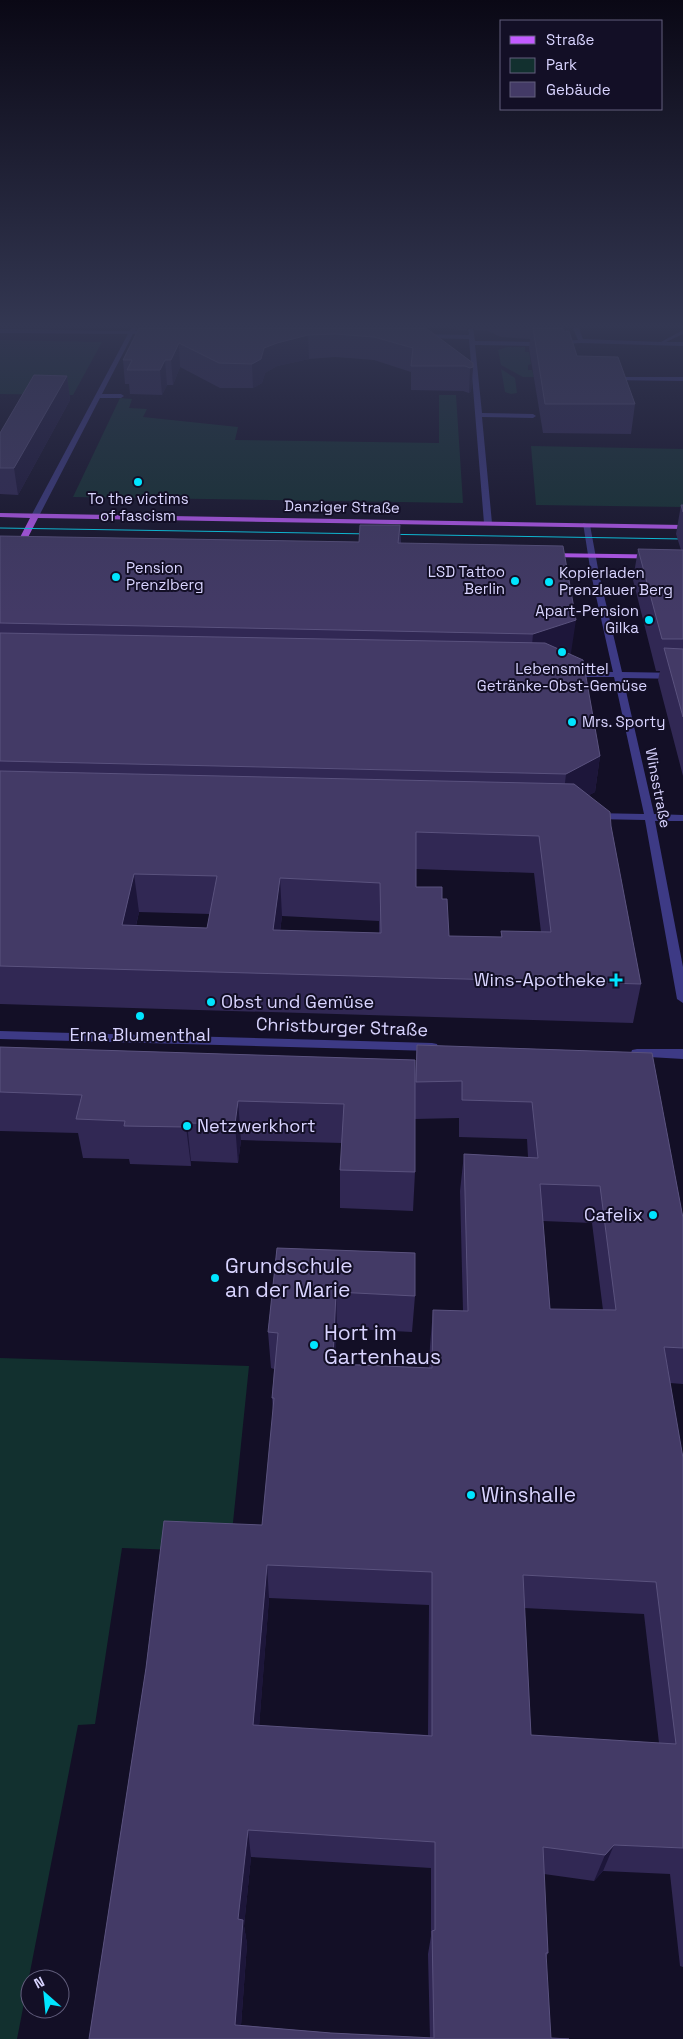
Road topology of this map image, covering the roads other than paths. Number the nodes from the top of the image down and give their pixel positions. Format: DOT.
graph roads {
  1 [pos="83,423"];
  2 [pos="480,423"];
  3 [pos="0,516"];
  4 [pos="35,516"];
  5 [pos="488,523"];
  6 [pos="586,525"];
  7 [pos="683,526"];
  8 [pos="10,547"];
  9 [pos="20,547"];
  10 [pos="29,548"];
  11 [pos="541,555"];
  12 [pos="591,556"];
  13 [pos="683,557"];
  14 [pos="556,674"];
  15 [pos="619,675"];
  16 [pos="683,676"];
  17 [pos="578,815"];
  18 [pos="648,817"];
  19 [pos="683,818"];
  20 [pos="683,999"];
  21 [pos="0,1035"];
  22 [pos="447,1048"];
  23 [pos="626,1053"];
  24 [pos="683,1054"];
  1 -- 4 [label="street"];
  2 -- 5 [label="street"];
  3 -- 4 [label="main road, Danziger Straße"];
  4 -- 5 [label="main road, Danziger Straße"];
  4 -- 9 [label="main road"];
  5 -- 6 [label="main road, Danziger Straße"];
  6 -- 7 [label="main road, Danziger Straße"];
  6 -- 12 [label="street, Winsstraße"];
  8 -- 9 [label="main road"];
  9 -- 10 [label="main road"];
  11 -- 12 [label="main road"];
  12 -- 13 [label="main road"];
  12 -- 15 [label="street, Winsstraße"];
  14 -- 15 [label="street"];
  15 -- 16 [label="street"];
  15 -- 18 [label="street, Winsstraße"];
  17 -- 18 [label="street"];
  18 -- 19 [label="street"];
  18 -- 20 [label="street, Winsstraße"];
  21 -- 22 [label="street, Christburger Straße"];
  23 -- 24 [label="street"];
}
